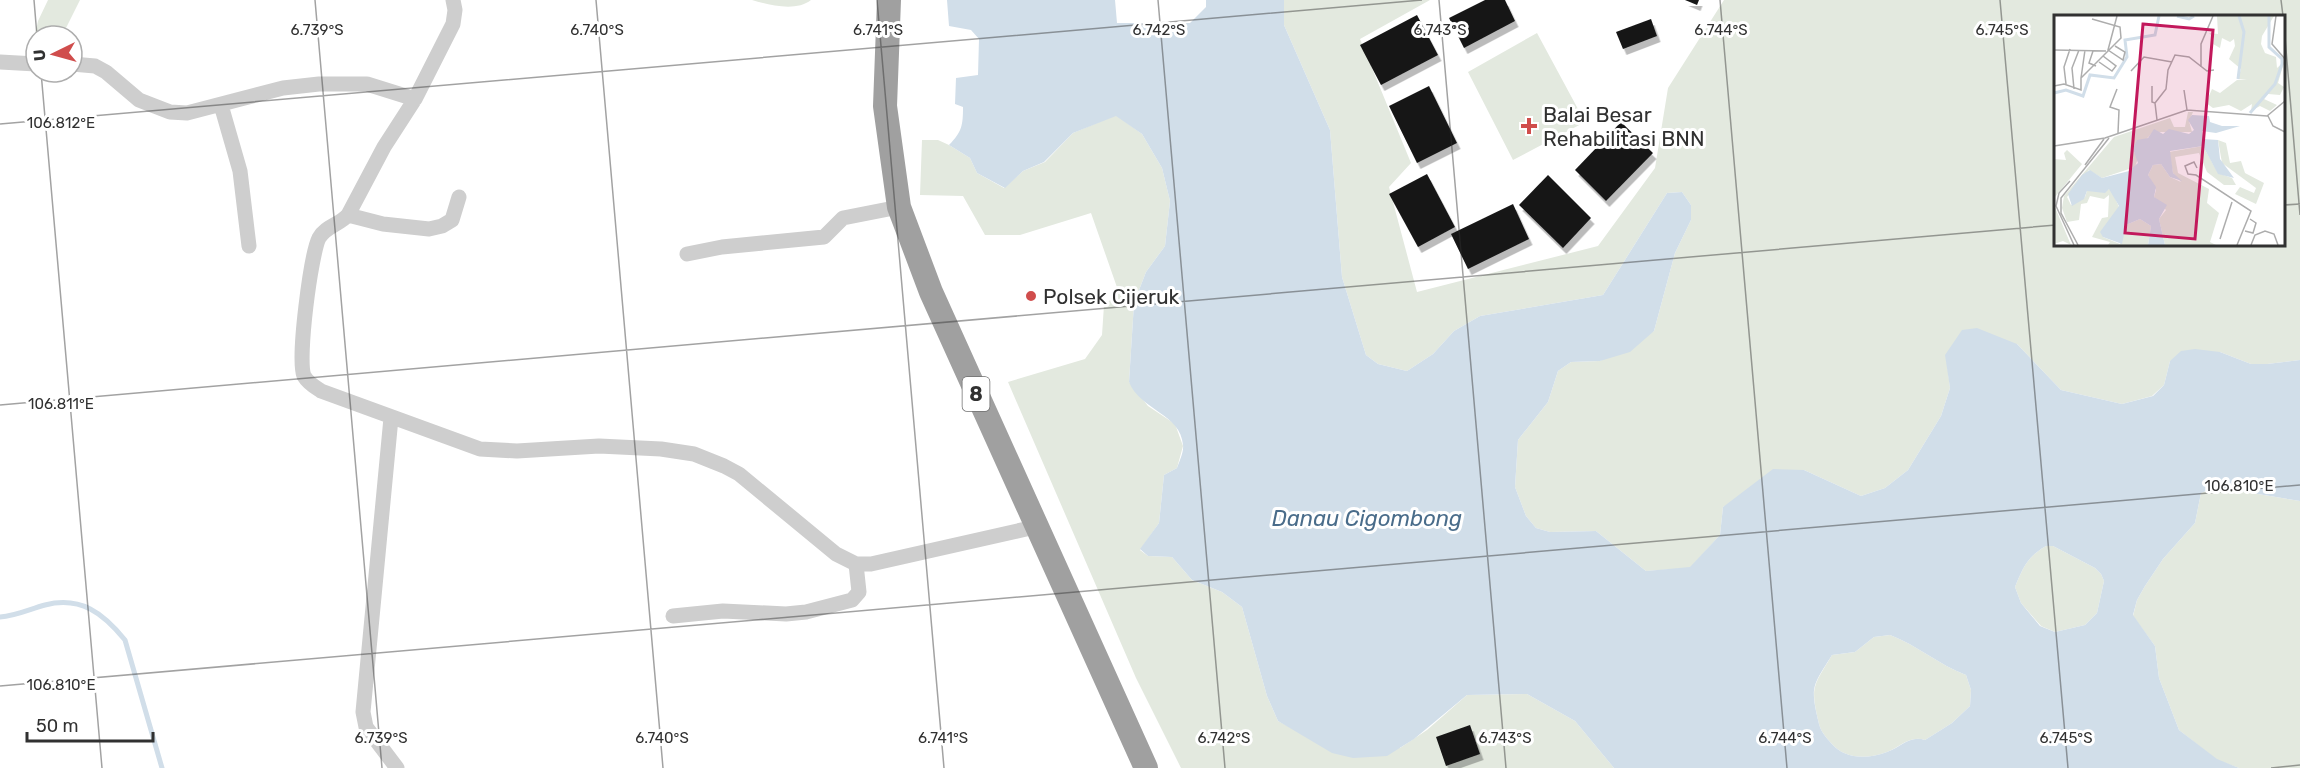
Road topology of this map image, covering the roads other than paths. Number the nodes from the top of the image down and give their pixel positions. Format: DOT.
graph roads {
  1 [pos="453,0"];
  2 [pos="889,0"];
  3 [pos="0,62"];
  4 [pos="24,63"];
  5 [pos="84,65"];
  6 [pos="415,99"];
  7 [pos="221,105"];
  8 [pos="459,197"];
  9 [pos="899,207"];
  10 [pos="348,215"];
  11 [pos="249,246"];
  12 [pos="687,254"];
  13 [pos="391,418"];
  14 [pos="1035,527"];
  15 [pos="856,564"];
  16 [pos="673,616"];
  17 [pos="398,768"];
  18 [pos="1146,768"];
  1 -- 6 [label="street"];
  2 -- 9 [label="highway, 8"];
  3 -- 4 [label="street"];
  5 -- 7 [label="street"];
  6 -- 7 [label="street"];
  6 -- 10 [label="street"];
  7 -- 11 [label="street"];
  8 -- 10 [label="street"];
  9 -- 12 [label="street"];
  9 -- 14 [label="highway, 8"];
  10 -- 13 [label="street"];
  13 -- 15 [label="street"];
  13 -- 17 [label="street"];
  14 -- 15 [label="street"];
  14 -- 18 [label="highway, 8"];
  15 -- 16 [label="street"];
}
